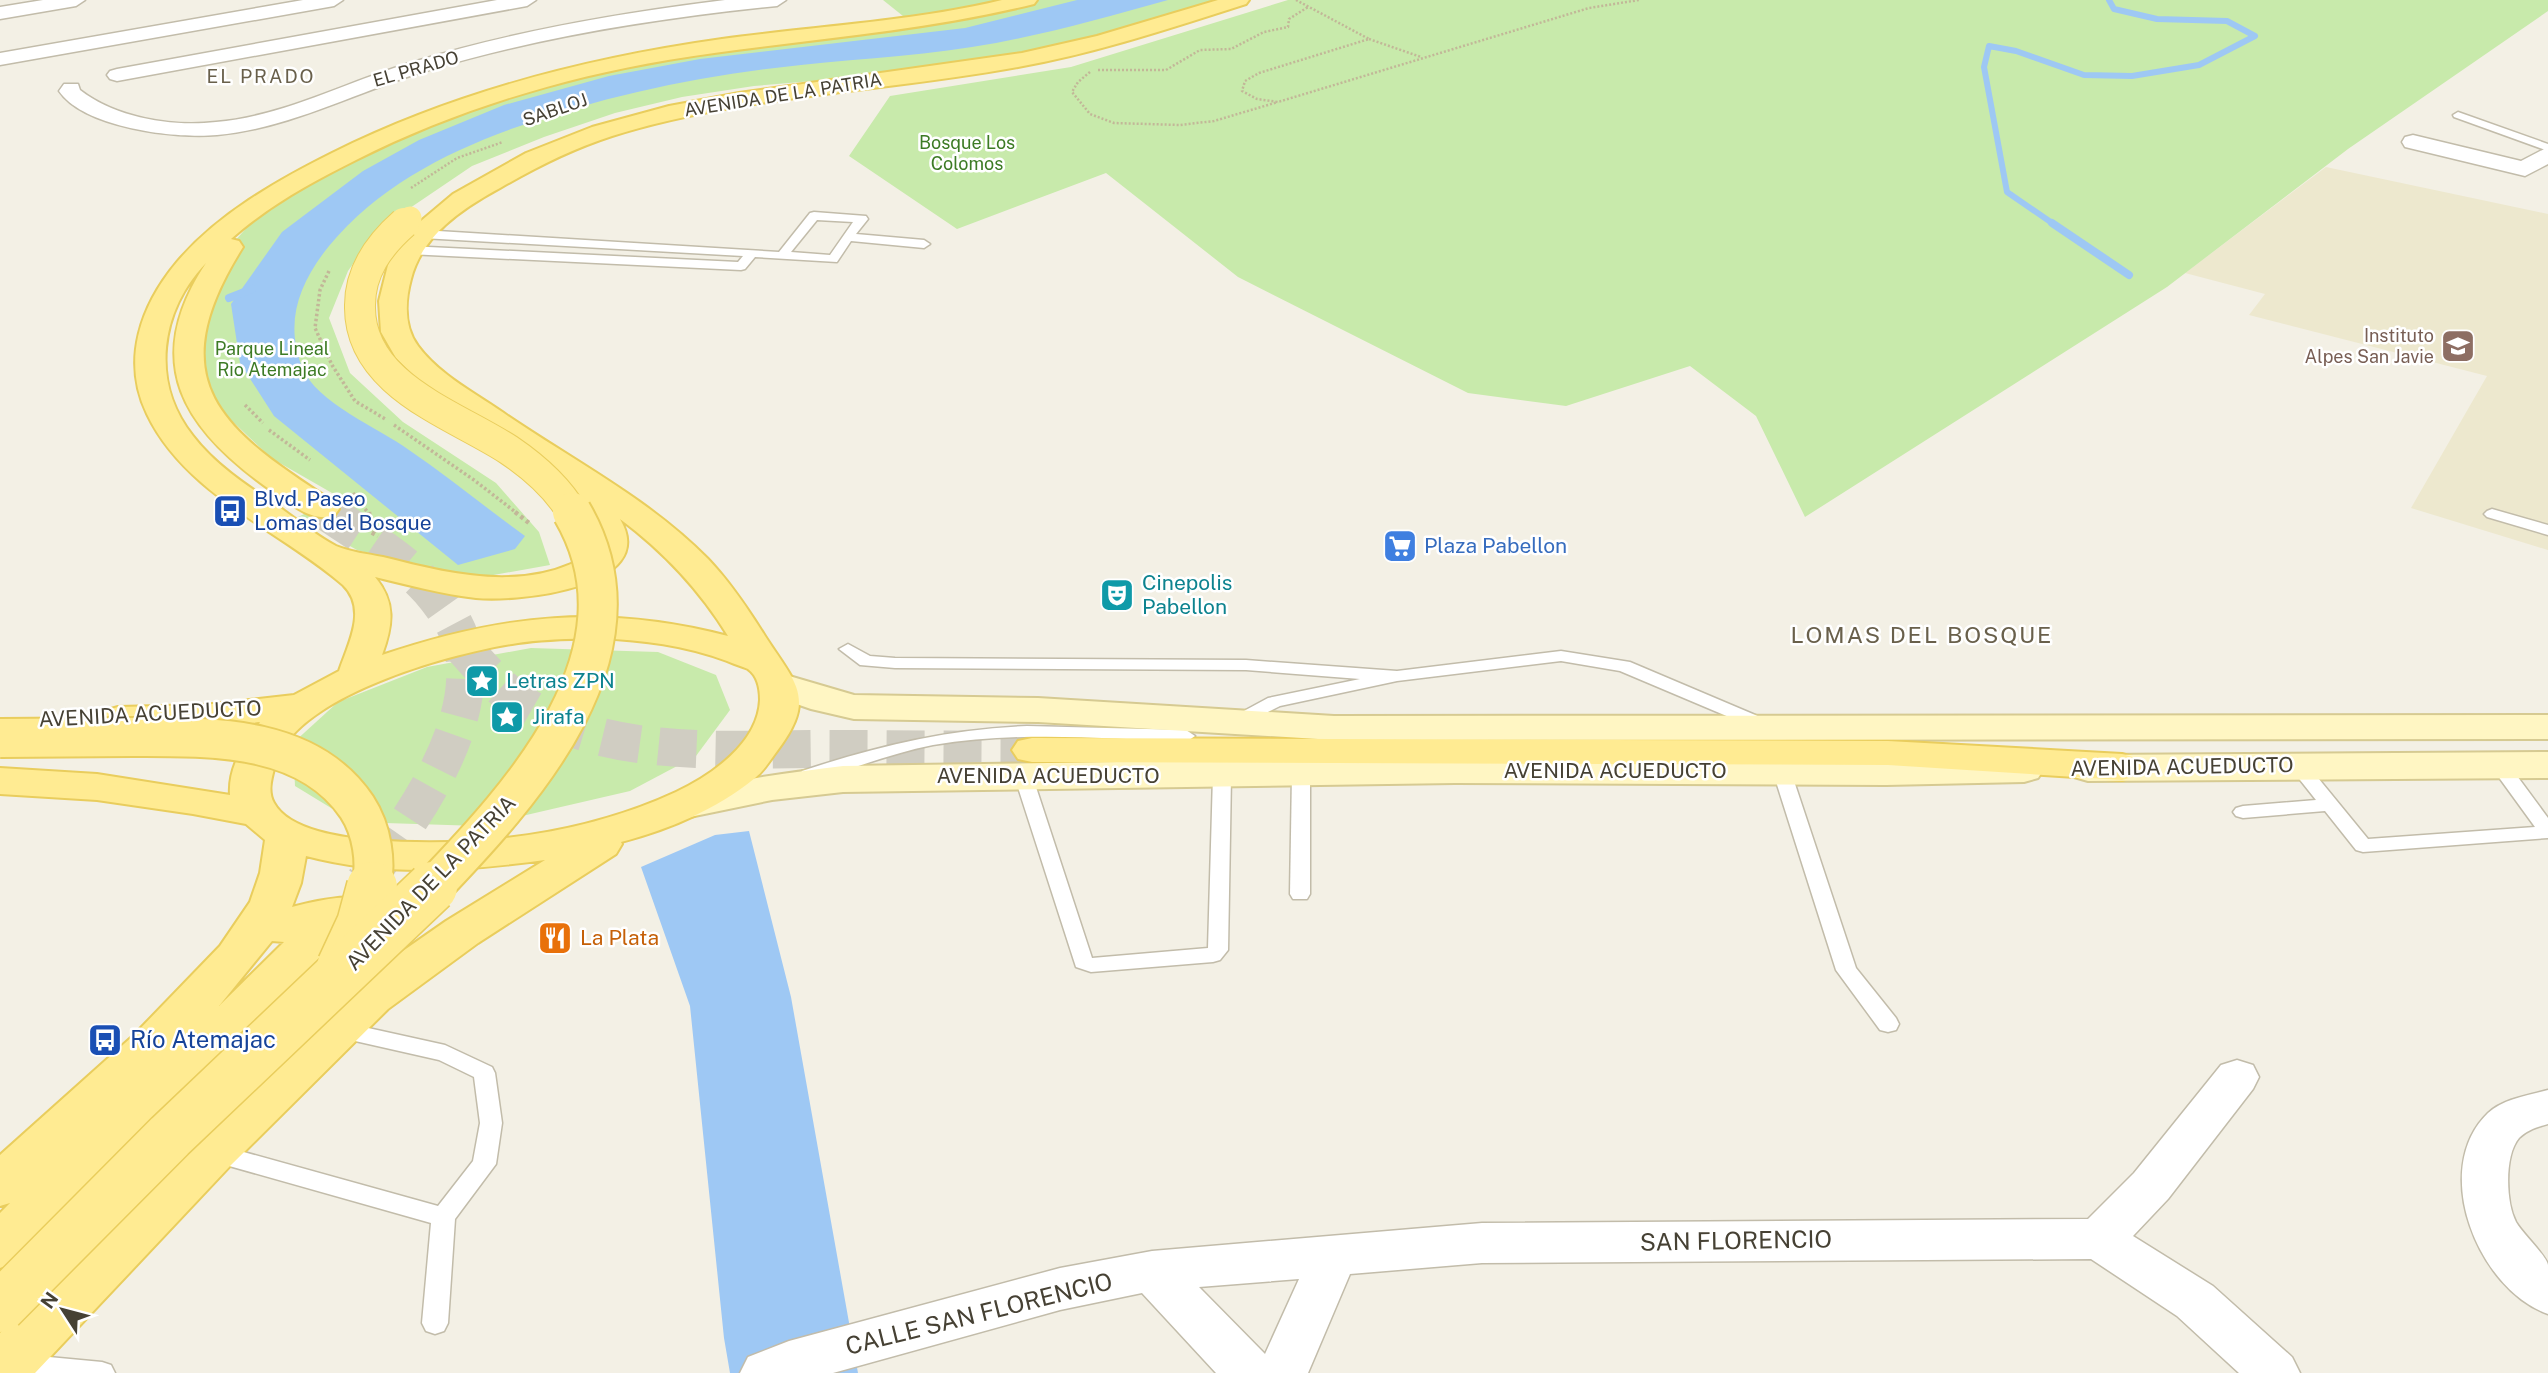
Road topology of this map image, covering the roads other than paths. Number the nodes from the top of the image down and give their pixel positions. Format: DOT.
graph roads {
  1 [pos="76,0"];
  2 [pos="334,0"];
  3 [pos="527,0"];
  4 [pos="777,0"];
  5 [pos="1027,0"];
  6 [pos="1240,0"];
  7 [pos="0,13"];
  8 [pos="72,46"];
  9 [pos="44,51"];
  10 [pos="0,59"];
  11 [pos="89,70"];
  12 [pos="117,75"];
  13 [pos="69,84"];
  14 [pos="2458,115"];
  15 [pos="2413,142"];
  16 [pos="2548,148"];
  17 [pos="2548,154"];
  18 [pos="274,195"];
  19 [pos="412,223"];
  20 [pos="848,237"];
  21 [pos="618,244"];
  22 [pos="924,244"];
  23 [pos="752,253"];
  24 [pos="782,256"];
  25 [pos="602,260"];
  26 [pos="541,453"];
  27 [pos="322,509"];
  28 [pos="2492,514"];
  29 [pos="2548,530"];
  30 [pos="325,554"];
  31 [pos="848,649"];
  32 [pos="770,673"];
  33 [pos="356,676"];
  34 [pos="1397,676"];
  35 [pos="301,706"];
  36 [pos="0,720"];
  37 [pos="1237,722"];
  38 [pos="1768,727"];
  39 [pos="2548,727"];
  40 [pos="1186,736"];
  41 [pos="0,738"];
  42 [pos="1027,763"];
  43 [pos="2499,765"];
  44 [pos="2548,765"];
  45 [pos="2298,766"];
  46 [pos="2122,768"];
  47 [pos="1782,772"];
  48 [pos="1301,774"];
  49 [pos="1222,776"];
  50 [pos="0,781"];
  51 [pos="772,787"];
  52 [pos="2329,804"];
  53 [pos="685,805"];
  54 [pos="2243,812"];
  55 [pos="271,823"];
  56 [pos="628,827"];
  57 [pos="2548,831"];
  58 [pos="1300,894"];
  59 [pos="316,937"];
  60 [pos="239,955"];
  61 [pos="346,1004"];
  62 [pos="1888,1024"];
  63 [pos="2237,1077"];
  64 [pos="2548,1107"];
  65 [pos="212,1152"];
  66 [pos="0,1186"];
  67 [pos="443,1217"];
  68 [pos="2099,1240"];
  69 [pos="0,1246"];
  70 [pos="1334,1255"];
  71 [pos="1152,1271"];
  72 [pos="2548,1293"];
  73 [pos="0,1307"];
  74 [pos="435,1324"];
  75 [pos="3,1367"];
  76 [pos="102,1373"];
  77 [pos="766,1373"];
  78 [pos="1249,1373"];
  79 [pos="1282,1373"];
  80 [pos="2274,1373"];
  1 -- 7 [label="street"];
  2 -- 8 [label="street"];
  3 -- 12 [label="street"];
  4 -- 13 [label="street, EL PRADO"];
  5 -- 18 [label="main road"];
  6 -- 19 [label="main road, AVENIDA DE LA PATRIA"];
  8 -- 9 [label="street"];
  8 -- 11 [label="street"];
  9 -- 10 [label="street"];
  9 -- 13 [label="street, EL PRADO"];
  11 -- 12 [label="street"];
  11 -- 13 [label="street"];
  12 -- 13 [label="street"];
  14 -- 16 [label="lane"];
  15 -- 17 [label="street"];
  18 -- 27 [label="main road"];
  18 -- 30 [label="main road"];
  19 -- 21 [label="lane"];
  19 -- 25 [label="lane"];
  19 -- 26 [label="main road, AVENIDA DE LA PATRIA"];
  19 -- 61 [label="main road, AVENIDA DE LA PATRIA, bridge"];
  20 -- 22 [label="lane"];
  20 -- 24 [label="lane"];
  20 -- 24 [label="lane"];
  21 -- 23 [label="lane"];
  21 -- 25 [label="lane"];
  23 -- 24 [label="lane"];
  23 -- 25 [label="lane"];
  26 -- 30 [label="main road"];
  26 -- 32 [label="main road, AVENIDA DE LA PATRIA"];
  28 -- 29 [label="lane"];
  30 -- 33 [label="main road"];
  31 -- 34 [label="lane"];
  32 -- 33 [label="main road"];
  32 -- 37 [label="main road, AVENIDA ACUEDUCTO"];
  32 -- 53 [label="main road"];
  33 -- 35 [label="main road"];
  34 -- 37 [label="lane"];
  34 -- 38 [label="lane"];
  35 -- 36 [label="main road, AVENIDA ACUEDUCTO"];
  35 -- 55 [label="main road"];
  37 -- 38 [label="main road, AVENIDA ACUEDUCTO"];
  38 -- 39 [label="main road, AVENIDA ACUEDUCTO"];
  40 -- 51 [label="lane"];
  41 -- 61 [label="main road, bridge"];
  42 -- 46 [label="main road"];
  42 -- 49 [label="main road, AVENIDA ACUEDUCTO"];
  42 -- 49 [label="lane"];
  42 -- 51 [label="main road, AVENIDA ACUEDUCTO"];
  43 -- 44 [label="main road, AVENIDA ACUEDUCTO"];
  43 -- 45 [label="main road, AVENIDA ACUEDUCTO"];
  43 -- 57 [label="lane"];
  45 -- 46 [label="main road, AVENIDA ACUEDUCTO"];
  45 -- 52 [label="lane"];
  46 -- 47 [label="main road, AVENIDA ACUEDUCTO"];
  47 -- 48 [label="main road, AVENIDA ACUEDUCTO"];
  47 -- 62 [label="lane"];
  48 -- 49 [label="main road, AVENIDA ACUEDUCTO"];
  48 -- 58 [label="lane"];
  50 -- 55 [label="main road"];
  51 -- 53 [label="main road, AVENIDA ACUEDUCTO"];
  52 -- 54 [label="lane"];
  52 -- 57 [label="lane"];
  53 -- 56 [label="main road"];
  55 -- 56 [label="main road"];
  55 -- 60 [label="main road"];
  56 -- 61 [label="main road, AVENIDA DE LA PATRIA"];
  59 -- 69 [label="main road"];
  60 -- 61 [label="main road"];
  60 -- 66 [label="main road"];
  61 -- 65 [label="main road, AVENIDA DE LA PATRIA"];
  61 -- 67 [label="lane"];
  61 -- 73 [label="main road, AVENIDA DE LA PATRIA, bridge"];
  63 -- 68 [label="street"];
  64 -- 72 [label="street"];
  65 -- 67 [label="lane"];
  65 -- 75 [label="main road, AVENIDA DE LA PATRIA"];
  67 -- 74 [label="lane"];
  68 -- 70 [label="street, SAN FLORENCIO"];
  68 -- 80 [label="street"];
  70 -- 71 [label="street, SAN FLORENCIO"];
  70 -- 79 [label="street"];
  71 -- 77 [label="street, CALLE SAN FLORENCIO"];
  71 -- 78 [label="street"];
  75 -- 76 [label="lane"];
}
